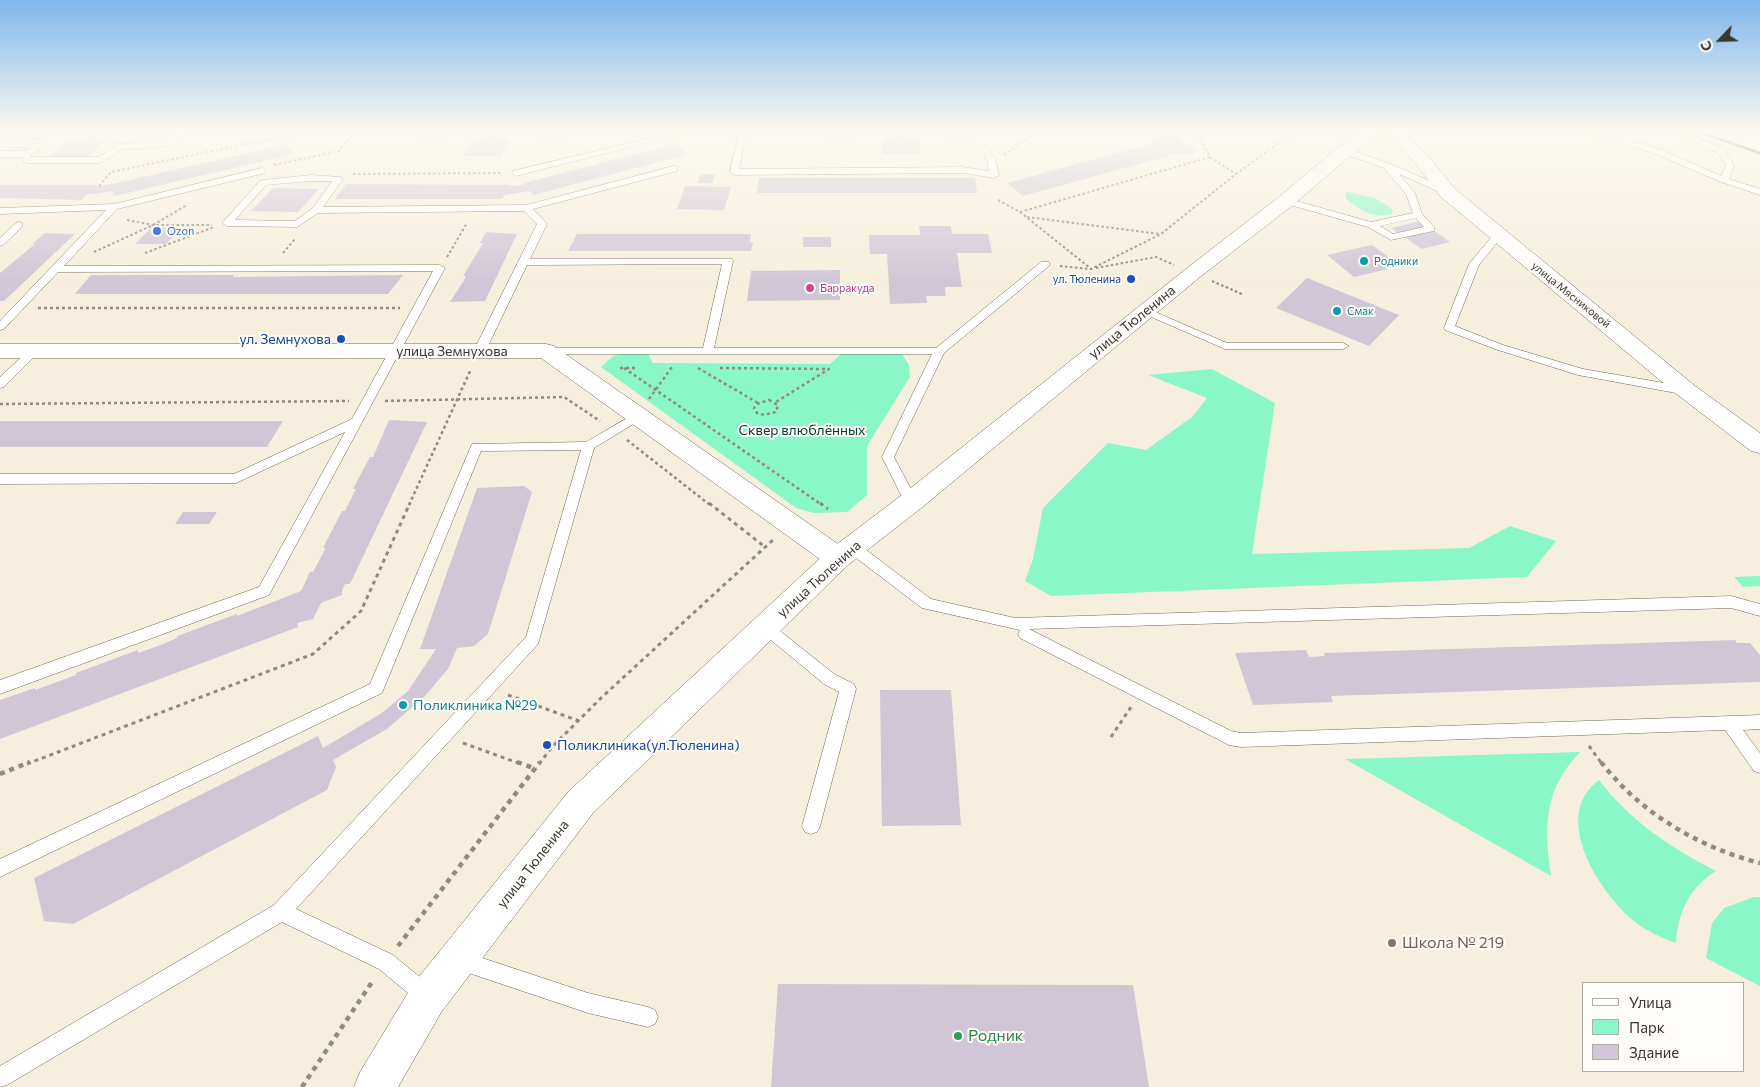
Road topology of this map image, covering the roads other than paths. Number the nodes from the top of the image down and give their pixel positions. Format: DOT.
graph roads {
  1 [pos="214,183"];
  2 [pos="266,183"];
  3 [pos="335,183"];
  4 [pos="624,183"];
  5 [pos="1304,183"];
  6 [pos="1401,183"];
  7 [pos="1426,183"];
  8 [pos="1440,183"];
  9 [pos="1732,183"];
  10 [pos="1447,192"];
  11 [pos="1760,192"];
  12 [pos="1286,201"];
  13 [pos="114,207"];
  14 [pos="526,208"];
  15 [pos="316,210"];
  16 [pos="0,211"];
  17 [pos="1418,215"];
  18 [pos="19,225"];
  19 [pos="1371,225"];
  20 [pos="1498,235"];
  21 [pos="0,243"];
  22 [pos="523,262"];
  23 [pos="1044,264"];
  24 [pos="55,269"];
  25 [pos="1146,311"];
  26 [pos="0,327"];
  27 [pos="1343,346"];
  28 [pos="394,350"];
  29 [pos="480,350"];
  30 [pos="0,351"];
  31 [pos="34,351"];
  32 [pos="546,351"];
  33 [pos="708,351"];
  34 [pos="939,351"];
  35 [pos="0,384"];
  36 [pos="1687,391"];
  37 [pos="636,417"];
  38 [pos="355,422"];
  39 [pos="1755,437"];
  40 [pos="588,446"];
  41 [pos="0,479"];
  42 [pos="912,502"];
  43 [pos="845,553"];
  44 [pos="1760,610"];
  45 [pos="765,627"];
  46 [pos="1025,634"];
  47 [pos="0,687"];
  48 [pos="1760,722"];
  49 [pos="1729,723"];
  50 [pos="1760,766"];
  51 [pos="810,826"];
  52 [pos="0,868"];
  53 [pos="281,912"];
  54 [pos="458,960"];
  55 [pos="428,997"];
  56 [pos="648,1017"];
  57 [pos="0,1078"];
  58 [pos="375,1087"];
  1 -- 13 [label="lane"];
  2 -- 15 [label="lane"];
  3 -- 15 [label="lane"];
  4 -- 14 [label="lane"];
  5 -- 12 [label="street, улица Тюленина"];
  6 -- 17 [label="lane"];
  7 -- 10 [label="lane"];
  8 -- 10 [label="street, улица Мясниковой"];
  9 -- 11 [label="lane"];
  10 -- 20 [label="street, улица Мясниковой"];
  12 -- 19 [label="lane"];
  12 -- 25 [label="street, улица Тюленина"];
  13 -- 16 [label="lane"];
  13 -- 24 [label="lane"];
  14 -- 15 [label="lane"];
  14 -- 22 [label="lane"];
  17 -- 19 [label="lane"];
  17 -- 19 [label="lane"];
  18 -- 21 [label="lane"];
  20 -- 36 [label="street, улица Мясниковой"];
  20 -- 36 [label="lane"];
  22 -- 29 [label="lane"];
  22 -- 33 [label="lane"];
  23 -- 34 [label="lane"];
  24 -- 26 [label="lane"];
  24 -- 28 [label="lane"];
  25 -- 27 [label="lane"];
  25 -- 42 [label="street, улица Тюленина"];
  28 -- 29 [label="street, улица Земнухова"];
  28 -- 31 [label="street, улица Земнухова"];
  28 -- 38 [label="lane"];
  29 -- 32 [label="street, улица Земнухова"];
  30 -- 31 [label="street, улица Земнухова"];
  31 -- 35 [label="lane"];
  32 -- 33 [label="lane"];
  32 -- 37 [label="street"];
  33 -- 34 [label="lane"];
  34 -- 42 [label="lane"];
  36 -- 39 [label="street, улица Мясниковой"];
  37 -- 40 [label="lane"];
  37 -- 43 [label="street"];
  38 -- 41 [label="lane"];
  38 -- 47 [label="lane"];
  40 -- 52 [label="lane"];
  40 -- 53 [label="lane"];
  42 -- 43 [label="street, улица Тюленина"];
  43 -- 44 [label="lane"];
  43 -- 45 [label="street, улица Тюленина"];
  45 -- 51 [label="lane"];
  45 -- 54 [label="street, улица Тюленина"];
  46 -- 49 [label="lane"];
  48 -- 49 [label="lane"];
  49 -- 50 [label="lane"];
  53 -- 55 [label="lane"];
  53 -- 57 [label="lane"];
  54 -- 55 [label="street, улица Тюленина"];
  54 -- 56 [label="lane"];
  55 -- 58 [label="street, улица Тюленина"];
}
